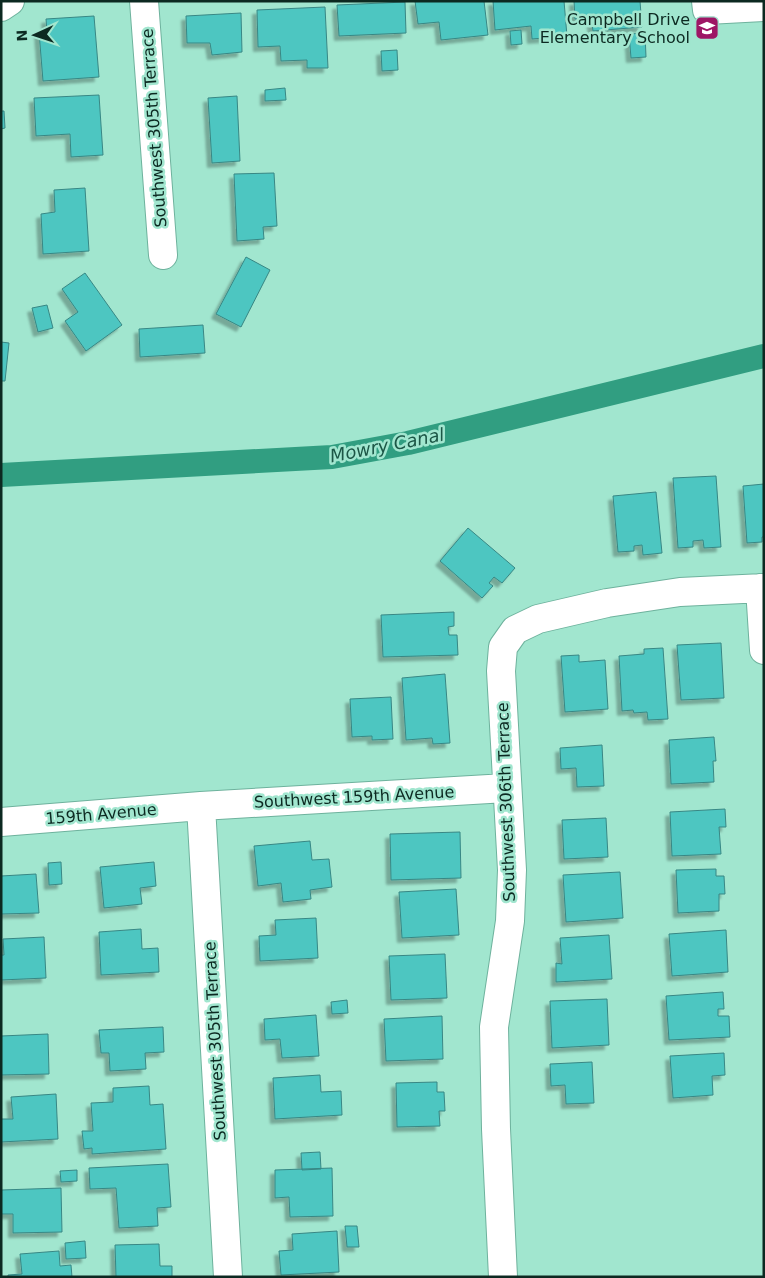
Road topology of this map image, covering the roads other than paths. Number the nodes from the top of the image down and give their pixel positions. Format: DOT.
graph roads {
  1 [pos="10,1"];
  2 [pos="144,1"];
  3 [pos="706,1"];
  4 [pos="1,7"];
  5 [pos="764,7"];
  6 [pos="163,255"];
  7 [pos="762,588"];
  8 [pos="764,650"];
  9 [pos="506,788"];
  10 [pos="201,806"];
  11 [pos="1,822"];
  12 [pos="228,1277"];
  13 [pos="503,1277"];
  1 -- 4 [label="street"];
  2 -- 6 [label="street, Southwest 305th Terrace"];
  3 -- 5 [label="street"];
  7 -- 8 [label="street"];
  7 -- 9 [label="street, Southwest 306th Terrace"];
  9 -- 10 [label="street, Southwest 159th Avenue"];
  9 -- 13 [label="street, Southwest 306th Terrace"];
  10 -- 11 [label="street, 159th Avenue"];
  10 -- 12 [label="street, Southwest 305th Terrace"];
}
